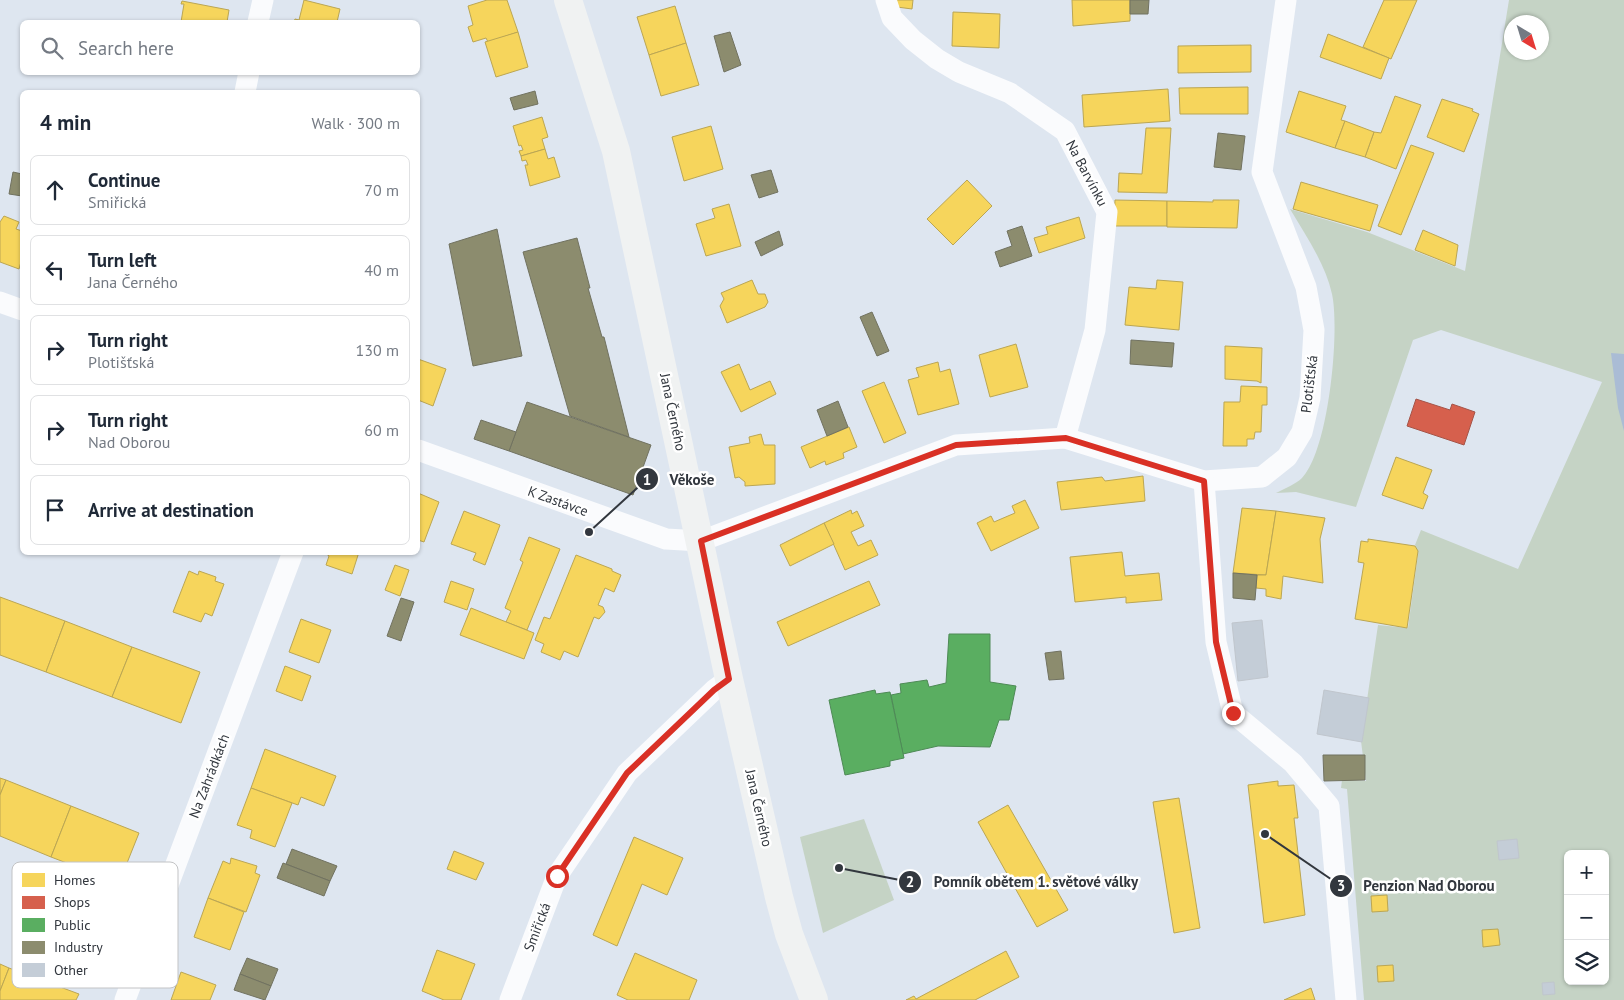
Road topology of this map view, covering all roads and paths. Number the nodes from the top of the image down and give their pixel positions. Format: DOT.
graph roads {
  1 [pos="263,0"];
  2 [pos="568,0"];
  3 [pos="886,0"];
  4 [pos="1286,0"];
  5 [pos="258,20"];
  6 [pos="247,75"];
  7 [pos="244,90"];
  8 [pos="0,302"];
  9 [pos="20,309"];
  10 [pos="1066,438"];
  11 [pos="420,451"];
  12 [pos="1204,481"];
  13 [pos="701,541"];
  14 [pos="293,555"];
  15 [pos="729,679"];
  16 [pos="177,862"];
  17 [pos="130,988"];
  18 [pos="125,1000"];
  19 [pos="510,1000"];
  20 [pos="814,1000"];
  21 [pos="1346,1000"];
  1 -- 5 [label="street"];
  2 -- 13 [label="street, Jana Černého"];
  3 -- 10 [label="street, Na Barvínku"];
  4 -- 12 [label="street, Plotišťská"];
  6 -- 7 [label="street"];
  8 -- 9 [label="street"];
  10 -- 12 [label="street, Plotišťská"];
  10 -- 13 [label="street, Plotišťská"];
  11 -- 13 [label="street, K Zastávce"];
  12 -- 21 [label="street"];
  13 -- 15 [label="street, Jana Černého"];
  14 -- 16 [label="street, Na Zahrádkách"];
  15 -- 19 [label="street, Smiřická"];
  15 -- 20 [label="street, Jana Černého"];
  17 -- 18 [label="street, Na Zahrádkách"];
}
